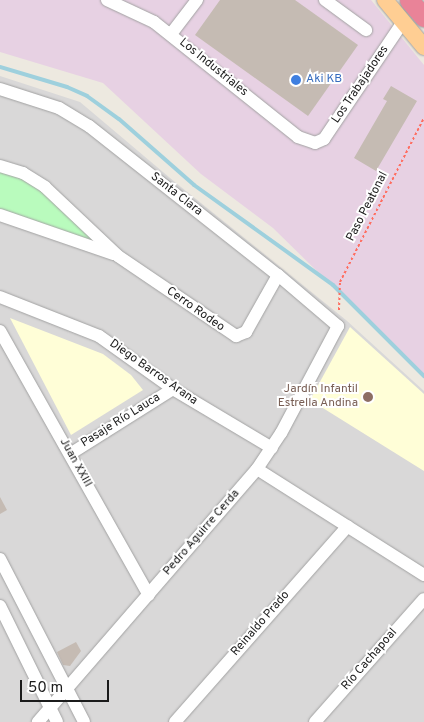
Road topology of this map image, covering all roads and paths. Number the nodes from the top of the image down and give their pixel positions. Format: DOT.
graph roads {
  1 [pos="107,0"];
  2 [pos="197,0"];
  3 [pos="325,0"];
  4 [pos="385,0"];
  5 [pos="409,0"];
  6 [pos="424,17"];
  7 [pos="403,22"];
  8 [pos="366,30"];
  9 [pos="171,34"];
  10 [pos="424,47"];
  11 [pos="0,89"];
  12 [pos="424,118"];
  13 [pos="315,143"];
  14 [pos="0,166"];
  15 [pos="0,215"];
  16 [pos="118,256"];
  17 [pos="278,275"];
  18 [pos="0,297"];
  19 [pos="338,308"];
  20 [pos="338,326"];
  21 [pos="0,331"];
  22 [pos="173,389"];
  23 [pos="272,448"];
  24 [pos="70,454"];
  25 [pos="258,468"];
  26 [pos="348,526"];
  27 [pos="0,559"];
  28 [pos="424,575"];
  29 [pos="148,595"];
  30 [pos="424,599"];
  31 [pos="0,606"];
  32 [pos="67,689"];
  33 [pos="50,708"];
  34 [pos="38,722"];
  35 [pos="57,722"];
  36 [pos="84,722"];
  37 [pos="176,722"];
  38 [pos="315,722"];
  1 -- 9 [label="street, Los Industriales"];
  2 -- 9 [label="street"];
  3 -- 8 [label="street"];
  4 -- 7 [label="main road"];
  5 -- 6 [label="highway"];
  7 -- 10 [label="main road"];
  7 -- 13 [label="street, Los Trabajadores"];
  9 -- 13 [label="street, Los Industriales"];
  11 -- 17 [label="street, Santa Clara"];
  12 -- 19 [label="path, Paso Peatonal"];
  14 -- 16 [label="street"];
  15 -- 16 [label="street"];
  16 -- 17 [label="street, Cerro Rodeo"];
  17 -- 20 [label="street, Santa Clara"];
  18 -- 22 [label="street, Diego Barros Arana"];
  20 -- 23 [label="street, Pedro Aguirre Cerda"];
  21 -- 24 [label="street, Juan XXIII"];
  22 -- 23 [label="street, Diego Barros Arana"];
  22 -- 24 [label="street, Pasaje Río Lauca"];
  23 -- 25 [label="street, Pedro Aguirre Cerda"];
  24 -- 29 [label="street, Juan XXIII"];
  25 -- 26 [label="street"];
  25 -- 29 [label="street, Pedro Aguirre Cerda"];
  26 -- 28 [label="street"];
  26 -- 37 [label="street, Reinaldo Prado"];
  27 -- 32 [label="street"];
  29 -- 32 [label="street, Pedro Aguirre Cerda"];
  30 -- 38 [label="street, Río Cachapoal"];
  31 -- 33 [label="street"];
  32 -- 33 [label="street, Pedro Aguirre Cerda"];
  32 -- 36 [label="street"];
  33 -- 34 [label="street, Pedro Aguirre Cerda"];
  33 -- 35 [label="street"];
}
